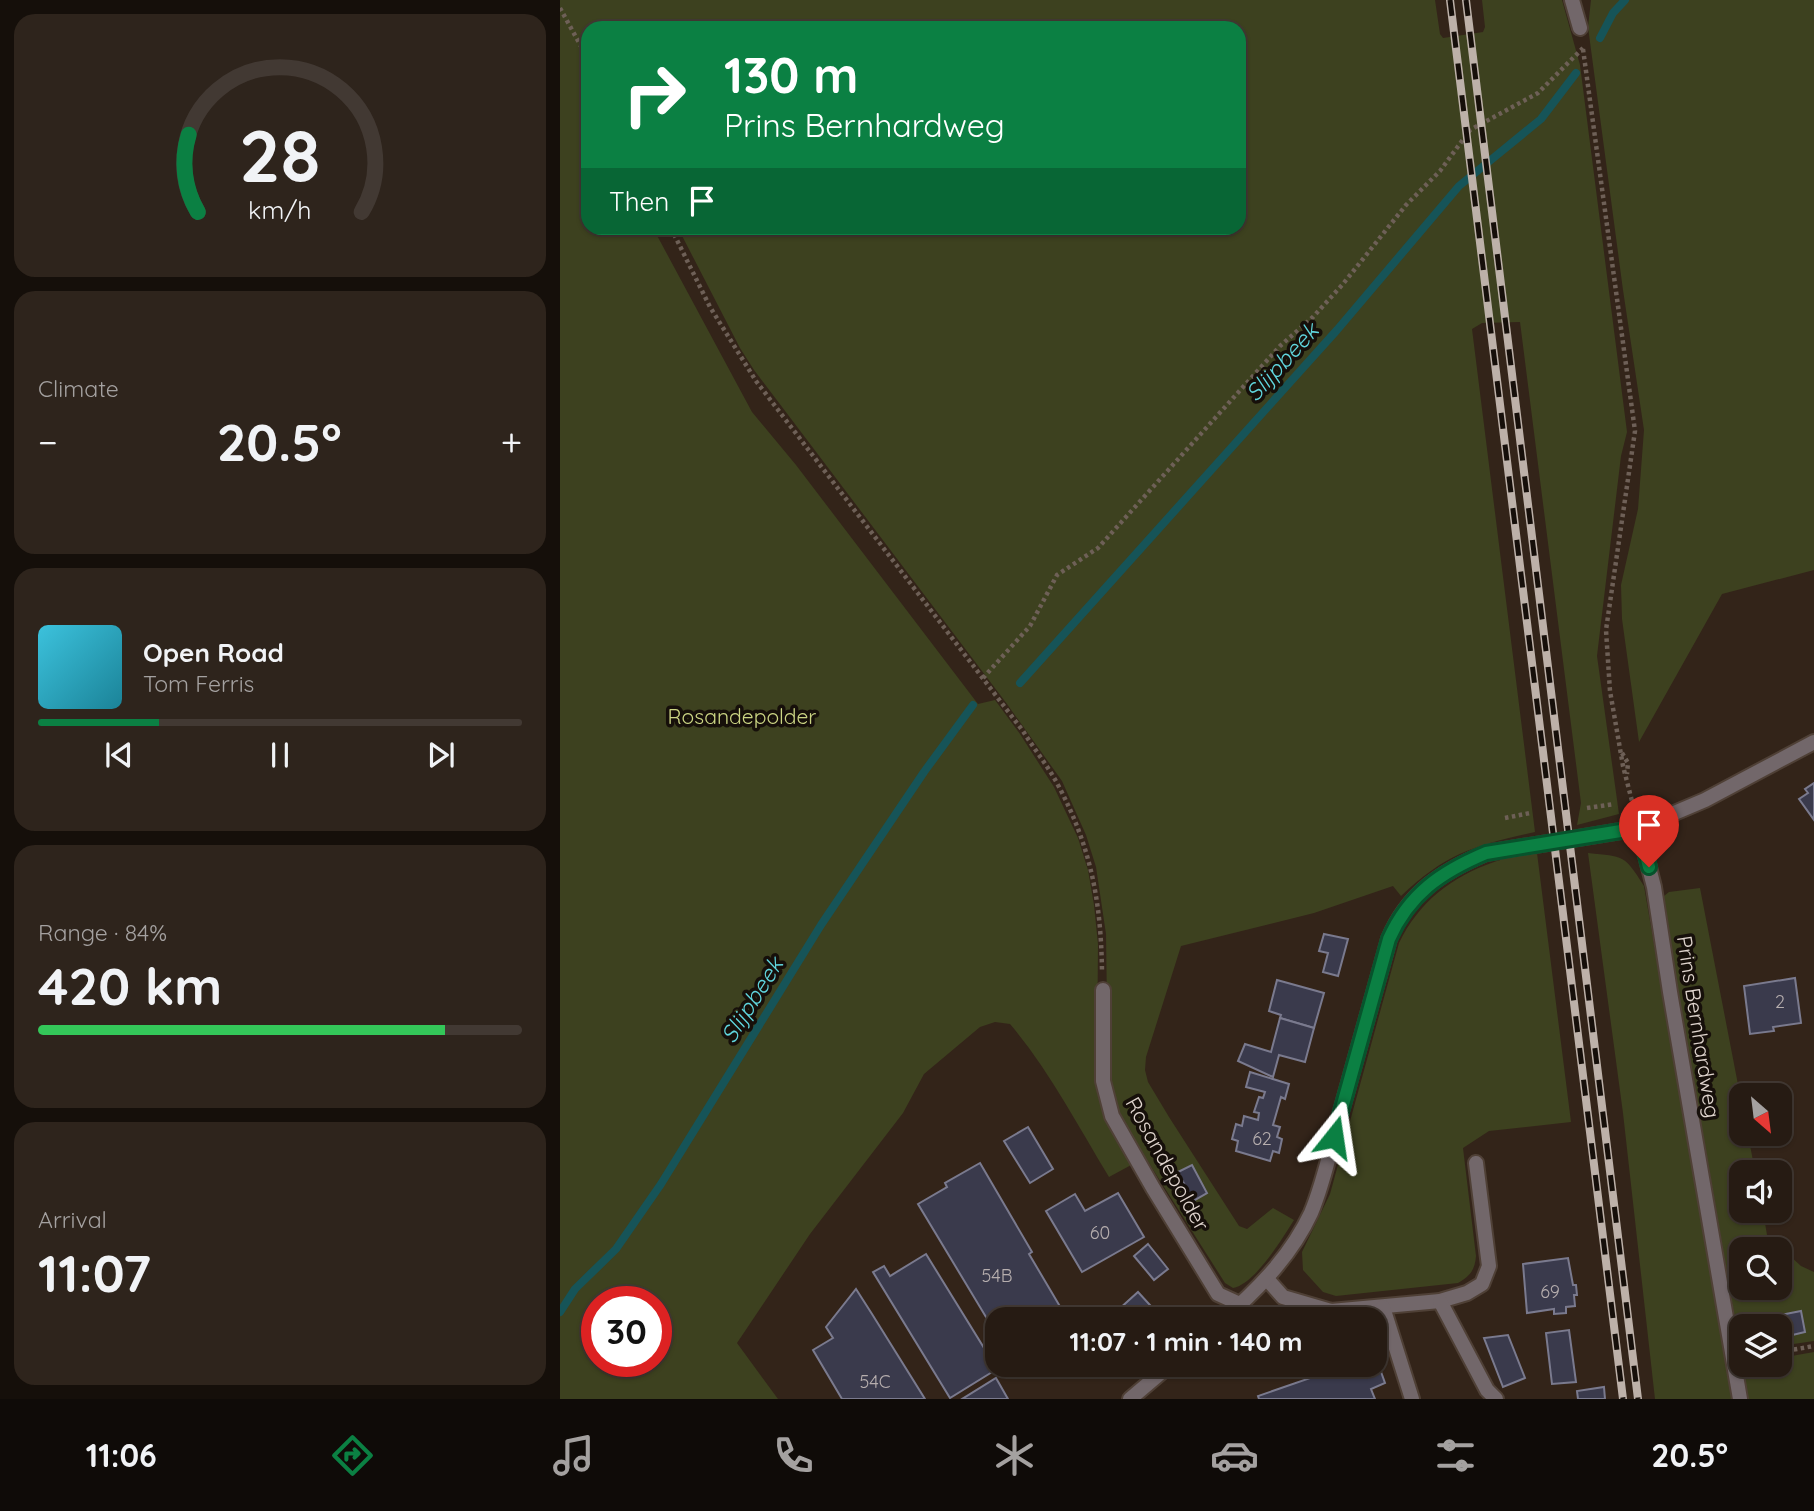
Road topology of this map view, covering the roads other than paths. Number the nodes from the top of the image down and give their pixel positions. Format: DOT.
graph roads {
  1 [pos="1572,0"];
  2 [pos="1580,27"];
  3 [pos="1814,743"];
  4 [pos="1639,828"];
  5 [pos="1103,990"];
  6 [pos="1476,1163"];
  7 [pos="1267,1279"];
  8 [pos="1440,1301"];
  9 [pos="1242,1305"];
  10 [pos="1239,1307"];
  11 [pos="1317,1307"];
  12 [pos="1383,1307"];
  13 [pos="1387,1320"];
  14 [pos="1156,1377"];
  15 [pos="1130,1399"];
  16 [pos="1412,1399"];
  17 [pos="1496,1399"];
  18 [pos="1740,1399"];
  1 -- 2 [label="street"];
  3 -- 4 [label="street"];
  4 -- 7 [label="street"];
  4 -- 18 [label="street, Prins Bernhardweg"];
  5 -- 9 [label="street, Rosandepolder"];
  6 -- 8 [label="street"];
  7 -- 9 [label="street"];
  7 -- 11 [label="street"];
  8 -- 12 [label="street"];
  8 -- 17 [label="street"];
  9 -- 10 [label="street"];
  13 -- 16 [label="street"];
  14 -- 15 [label="street"];
}
